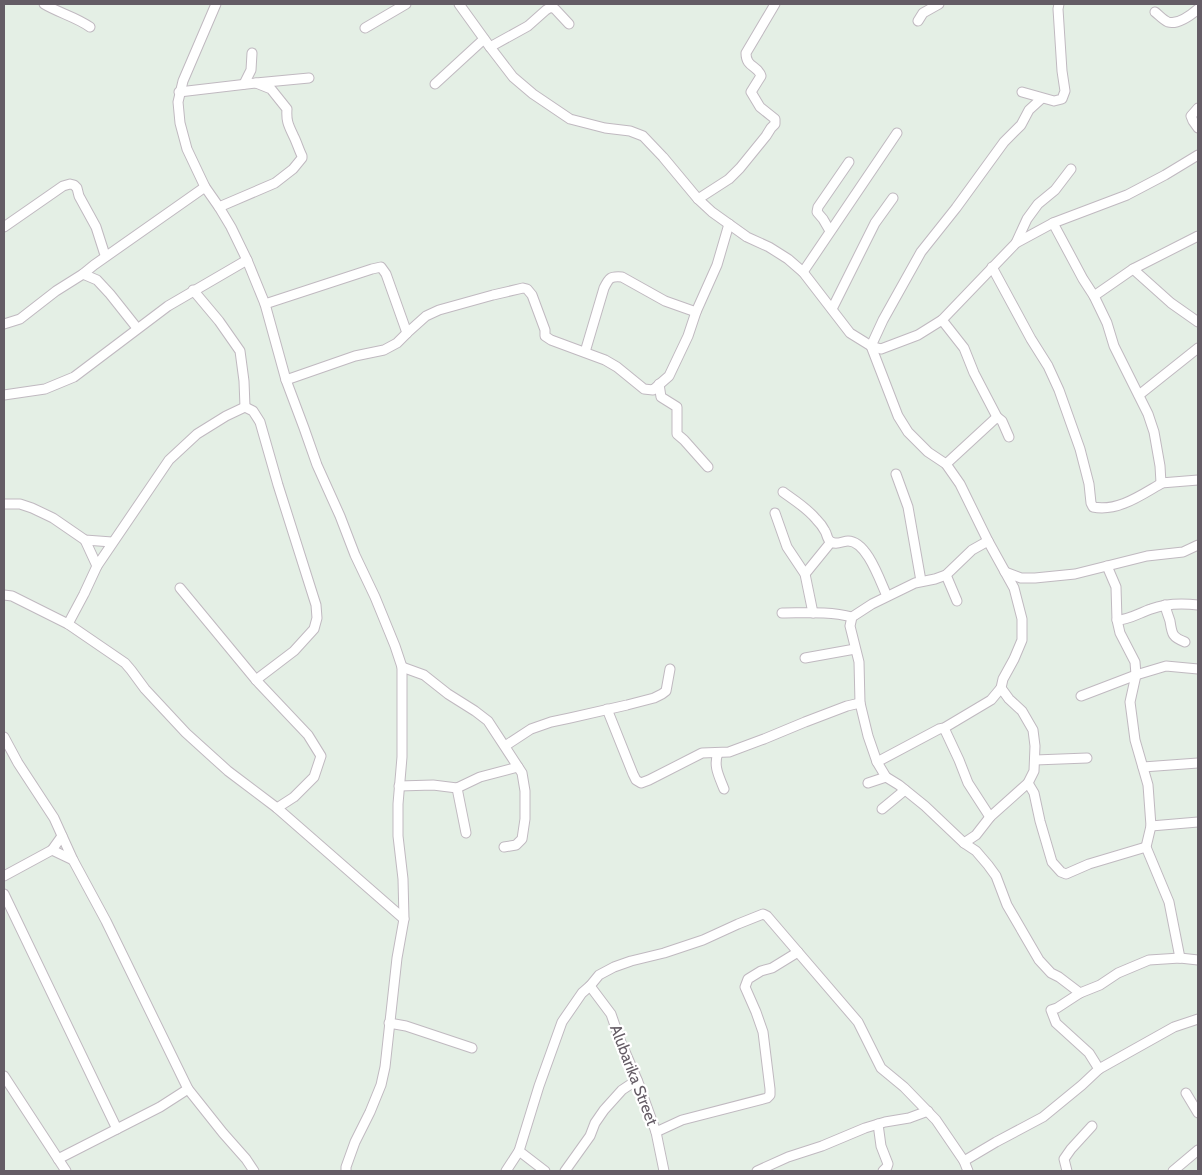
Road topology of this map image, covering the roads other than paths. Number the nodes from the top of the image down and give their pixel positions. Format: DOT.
graph roads {
  1 [pos="44,4"];
  2 [pos="216,4"];
  3 [pos="406,4"];
  4 [pos="459,4"];
  5 [pos="938,4"];
  6 [pos="1059,4"];
  7 [pos="772,5"];
  8 [pos="1198,9"];
  9 [pos="1155,12"];
  10 [pos="918,21"];
  11 [pos="569,24"];
  12 [pos="90,28"];
  13 [pos="365,28"];
  14 [pos="484,39"];
  15 [pos="490,47"];
  16 [pos="252,53"];
  17 [pos="310,78"];
  18 [pos="256,83"];
  19 [pos="244,84"];
  20 [pos="435,84"];
  21 [pos="179,92"];
  22 [pos="1022,92"];
  23 [pos="1041,98"];
  24 [pos="1198,108"];
  25 [pos="1198,128"];
  26 [pos="897,133"];
  27 [pos="1198,155"];
  28 [pos="849,162"];
  29 [pos="1070,168"];
  30 [pos="205,188"];
  31 [pos="893,198"];
  32 [pos="698,199"];
  33 [pos="219,207"];
  34 [pos="1053,223"];
  35 [pos="729,224"];
  36 [pos="4,227"];
  37 [pos="830,231"];
  38 [pos="1198,236"];
  39 [pos="1016,243"];
  40 [pos="106,256"];
  41 [pos="247,260"];
  42 [pos="94,265"];
  43 [pos="992,267"];
  44 [pos="1133,269"];
  45 [pos="803,272"];
  46 [pos="83,274"];
  47 [pos="97,280"];
  48 [pos="193,290"];
  49 [pos="1094,296"];
  50 [pos="265,304"];
  51 [pos="832,309"];
  52 [pos="696,312"];
  53 [pos="942,320"];
  54 [pos="1198,322"];
  55 [pos="4,324"];
  56 [pos="138,328"];
  57 [pos="406,333"];
  58 [pos="871,346"];
  59 [pos="1198,348"];
  60 [pos="585,352"];
  61 [pos="286,380"];
  62 [pos="659,384"];
  63 [pos="4,395"];
  64 [pos="1139,395"];
  65 [pos="245,407"];
  66 [pos="997,417"];
  67 [pos="1009,437"];
  68 [pos="946,464"];
  69 [pos="708,467"];
  70 [pos="896,474"];
  71 [pos="1198,480"];
  72 [pos="1162,483"];
  73 [pos="783,492"];
  74 [pos="4,504"];
  75 [pos="775,513"];
  76 [pos="85,540"];
  77 [pos="988,541"];
  78 [pos="112,542"];
  79 [pos="831,542"];
  80 [pos="1198,545"];
  81 [pos="97,566"];
  82 [pos="1107,566"];
  83 [pos="1005,572"];
  84 [pos="805,574"];
  85 [pos="946,574"];
  86 [pos="921,581"];
  87 [pos="180,588"];
  88 [pos="4,595"];
  89 [pos="887,596"];
  90 [pos="958,601"];
  91 [pos="1165,605"];
  92 [pos="1198,605"];
  93 [pos="782,613"];
  94 [pos="814,613"];
  95 [pos="852,617"];
  96 [pos="1117,620"];
  97 [pos="68,624"];
  98 [pos="1185,642"];
  99 [pos="855,649"];
  100 [pos="805,658"];
  101 [pos="402,667"];
  102 [pos="670,669"];
  103 [pos="1198,670"];
  104 [pos="1136,676"];
  105 [pos="256,680"];
  106 [pos="1001,688"];
  107 [pos="1081,696"];
  108 [pos="860,703"];
  109 [pos="607,709"];
  110 [pos="944,728"];
  111 [pos="4,737"];
  112 [pos="505,746"];
  113 [pos="718,753"];
  114 [pos="1087,758"];
  115 [pos="1035,760"];
  116 [pos="877,762"];
  117 [pos="1198,763"];
  118 [pos="518,767"];
  119 [pos="1143,767"];
  120 [pos="886,777"];
  121 [pos="868,783"];
  122 [pos="1028,783"];
  123 [pos="400,786"];
  124 [pos="457,788"];
  125 [pos="724,789"];
  126 [pos="905,790"];
  127 [pos="277,808"];
  128 [pos="882,809"];
  129 [pos="990,817"];
  130 [pos="1198,822"];
  131 [pos="1151,826"];
  132 [pos="466,833"];
  133 [pos="62,836"];
  134 [pos="964,844"];
  135 [pos="504,847"];
  136 [pos="1146,847"];
  137 [pos="52,850"];
  138 [pos="73,860"];
  139 [pos="4,876"];
  140 [pos="4,894"];
  141 [pos="404,919"];
  142 [pos="798,952"];
  143 [pos="1180,958"];
  144 [pos="1198,960"];
  145 [pos="590,986"];
  146 [pos="1080,993"];
  147 [pos="1198,1019"];
  148 [pos="389,1023"];
  149 [pos="472,1048"];
  150 [pos="1099,1069"];
  151 [pos="4,1076"];
  152 [pos="637,1080"];
  153 [pos="188,1089"];
  154 [pos="1186,1093"];
  155 [pos="928,1112"];
  156 [pos="1198,1113"];
  157 [pos="878,1124"];
  158 [pos="1092,1126"];
  159 [pos="117,1129"];
  160 [pos="656,1132"];
  161 [pos="1198,1150"];
  162 [pos="519,1151"];
  163 [pos="58,1159"];
  164 [pos="964,1161"];
  165 [pos="348,1170"];
  166 [pos="66,1171"];
  167 [pos="254,1171"];
  168 [pos="506,1171"];
  169 [pos="545,1171"];
  170 [pos="565,1171"];
  171 [pos="664,1171"];
  172 [pos="757,1171"];
  173 [pos="883,1171"];
  174 [pos="968,1171"];
  175 [pos="1067,1171"];
  176 [pos="1173,1171"];
  1 -- 12 [label="street"];
  2 -- 21 [label="street"];
  3 -- 13 [label="street"];
  4 -- 14 [label="street"];
  5 -- 10 [label="street"];
  6 -- 23 [label="street"];
  7 -- 32 [label="street"];
  8 -- 9 [label="street"];
  11 -- 15 [label="street"];
  14 -- 15 [label="street"];
  14 -- 20 [label="street"];
  15 -- 32 [label="street"];
  16 -- 19 [label="street"];
  17 -- 18 [label="street"];
  18 -- 19 [label="street"];
  18 -- 33 [label="street"];
  19 -- 21 [label="street"];
  21 -- 30 [label="street"];
  22 -- 23 [label="street"];
  23 -- 58 [label="street"];
  24 -- 25 [label="street"];
  26 -- 37 [label="street"];
  27 -- 34 [label="street"];
  28 -- 37 [label="street"];
  29 -- 39 [label="street"];
  30 -- 33 [label="street"];
  30 -- 40 [label="street"];
  31 -- 51 [label="street"];
  32 -- 35 [label="street"];
  33 -- 41 [label="street"];
  34 -- 39 [label="street"];
  34 -- 49 [label="street"];
  35 -- 45 [label="street"];
  35 -- 52 [label="street"];
  36 -- 40 [label="street"];
  37 -- 45 [label="street"];
  38 -- 44 [label="street"];
  39 -- 43 [label="street"];
  40 -- 42 [label="street"];
  41 -- 48 [label="street"];
  41 -- 50 [label="street"];
  42 -- 46 [label="street"];
  42 -- 47 [label="street"];
  43 -- 53 [label="street"];
  43 -- 72 [label="street"];
  44 -- 49 [label="street"];
  44 -- 54 [label="street"];
  45 -- 51 [label="street"];
  46 -- 47 [label="street"];
  46 -- 55 [label="street"];
  47 -- 56 [label="street"];
  48 -- 56 [label="street"];
  48 -- 65 [label="street"];
  49 -- 64 [label="street"];
  50 -- 57 [label="street"];
  50 -- 61 [label="street"];
  51 -- 58 [label="street"];
  52 -- 60 [label="street"];
  52 -- 62 [label="street"];
  53 -- 58 [label="street"];
  53 -- 66 [label="street"];
  56 -- 63 [label="street"];
  57 -- 60 [label="street"];
  57 -- 61 [label="street"];
  58 -- 68 [label="street"];
  59 -- 64 [label="street"];
  60 -- 62 [label="street"];
  61 -- 101 [label="street"];
  62 -- 69 [label="street"];
  64 -- 72 [label="street"];
  65 -- 78 [label="street"];
  65 -- 105 [label="street"];
  66 -- 67 [label="street"];
  66 -- 68 [label="street"];
  68 -- 77 [label="street"];
  70 -- 86 [label="street"];
  71 -- 72 [label="street"];
  73 -- 79 [label="street"];
  74 -- 76 [label="street"];
  75 -- 84 [label="street"];
  76 -- 78 [label="street"];
  76 -- 81 [label="street"];
  77 -- 83 [label="street"];
  77 -- 85 [label="street"];
  78 -- 81 [label="street"];
  79 -- 84 [label="street"];
  79 -- 89 [label="street"];
  80 -- 82 [label="street"];
  81 -- 97 [label="street"];
  82 -- 83 [label="street"];
  82 -- 96 [label="street"];
  83 -- 106 [label="street"];
  84 -- 94 [label="street"];
  85 -- 86 [label="street"];
  85 -- 90 [label="street"];
  86 -- 89 [label="street"];
  87 -- 105 [label="street"];
  88 -- 97 [label="street"];
  89 -- 95 [label="street"];
  91 -- 92 [label="street"];
  91 -- 96 [label="street"];
  91 -- 98 [label="street"];
  93 -- 94 [label="street"];
  94 -- 95 [label="street"];
  95 -- 99 [label="street"];
  96 -- 104 [label="street"];
  97 -- 127 [label="street"];
  99 -- 100 [label="street"];
  99 -- 108 [label="street"];
  101 -- 112 [label="street"];
  101 -- 123 [label="street"];
  102 -- 109 [label="street"];
  103 -- 104 [label="street"];
  104 -- 107 [label="street"];
  104 -- 119 [label="street"];
  105 -- 127 [label="street"];
  106 -- 110 [label="street"];
  106 -- 115 [label="street"];
  108 -- 113 [label="street"];
  108 -- 116 [label="street"];
  109 -- 112 [label="street"];
  109 -- 113 [label="street"];
  110 -- 116 [label="street"];
  110 -- 129 [label="street"];
  111 -- 133 [label="street"];
  112 -- 118 [label="street"];
  113 -- 125 [label="street"];
  114 -- 115 [label="street"];
  115 -- 122 [label="street"];
  116 -- 120 [label="street"];
  117 -- 119 [label="street"];
  118 -- 124 [label="street"];
  118 -- 135 [label="street"];
  119 -- 131 [label="street"];
  120 -- 121 [label="street"];
  120 -- 126 [label="street"];
  122 -- 129 [label="street"];
  122 -- 136 [label="street"];
  123 -- 124 [label="street"];
  123 -- 141 [label="street"];
  124 -- 132 [label="street"];
  126 -- 128 [label="street"];
  126 -- 134 [label="street"];
  127 -- 141 [label="street"];
  129 -- 134 [label="street"];
  130 -- 131 [label="street"];
  131 -- 136 [label="street"];
  133 -- 137 [label="street"];
  133 -- 138 [label="street"];
  134 -- 146 [label="street"];
  136 -- 143 [label="street"];
  137 -- 138 [label="street"];
  137 -- 139 [label="street"];
  138 -- 153 [label="street"];
  140 -- 159 [label="street"];
  141 -- 148 [label="street"];
  142 -- 145 [label="street"];
  142 -- 155 [label="street"];
  142 -- 160 [label="street"];
  143 -- 144 [label="street"];
  143 -- 146 [label="street"];
  145 -- 152 [label="street, Alubarika Street"];
  145 -- 162 [label="street"];
  146 -- 150 [label="street"];
  147 -- 150 [label="street"];
  148 -- 149 [label="street"];
  148 -- 165 [label="street"];
  150 -- 164 [label="street"];
  151 -- 163 [label="street"];
  152 -- 160 [label="street, Alubarika Street"];
  152 -- 170 [label="street"];
  153 -- 159 [label="street"];
  153 -- 167 [label="street"];
  154 -- 156 [label="street"];
  155 -- 157 [label="street"];
  155 -- 164 [label="street"];
  157 -- 172 [label="street"];
  157 -- 173 [label="street"];
  158 -- 175 [label="street"];
  159 -- 163 [label="street"];
  160 -- 171 [label="street, Alubarika Street"];
  161 -- 176 [label="street"];
  162 -- 168 [label="street"];
  162 -- 169 [label="street"];
  163 -- 166 [label="street"];
  164 -- 174 [label="street"];
}
